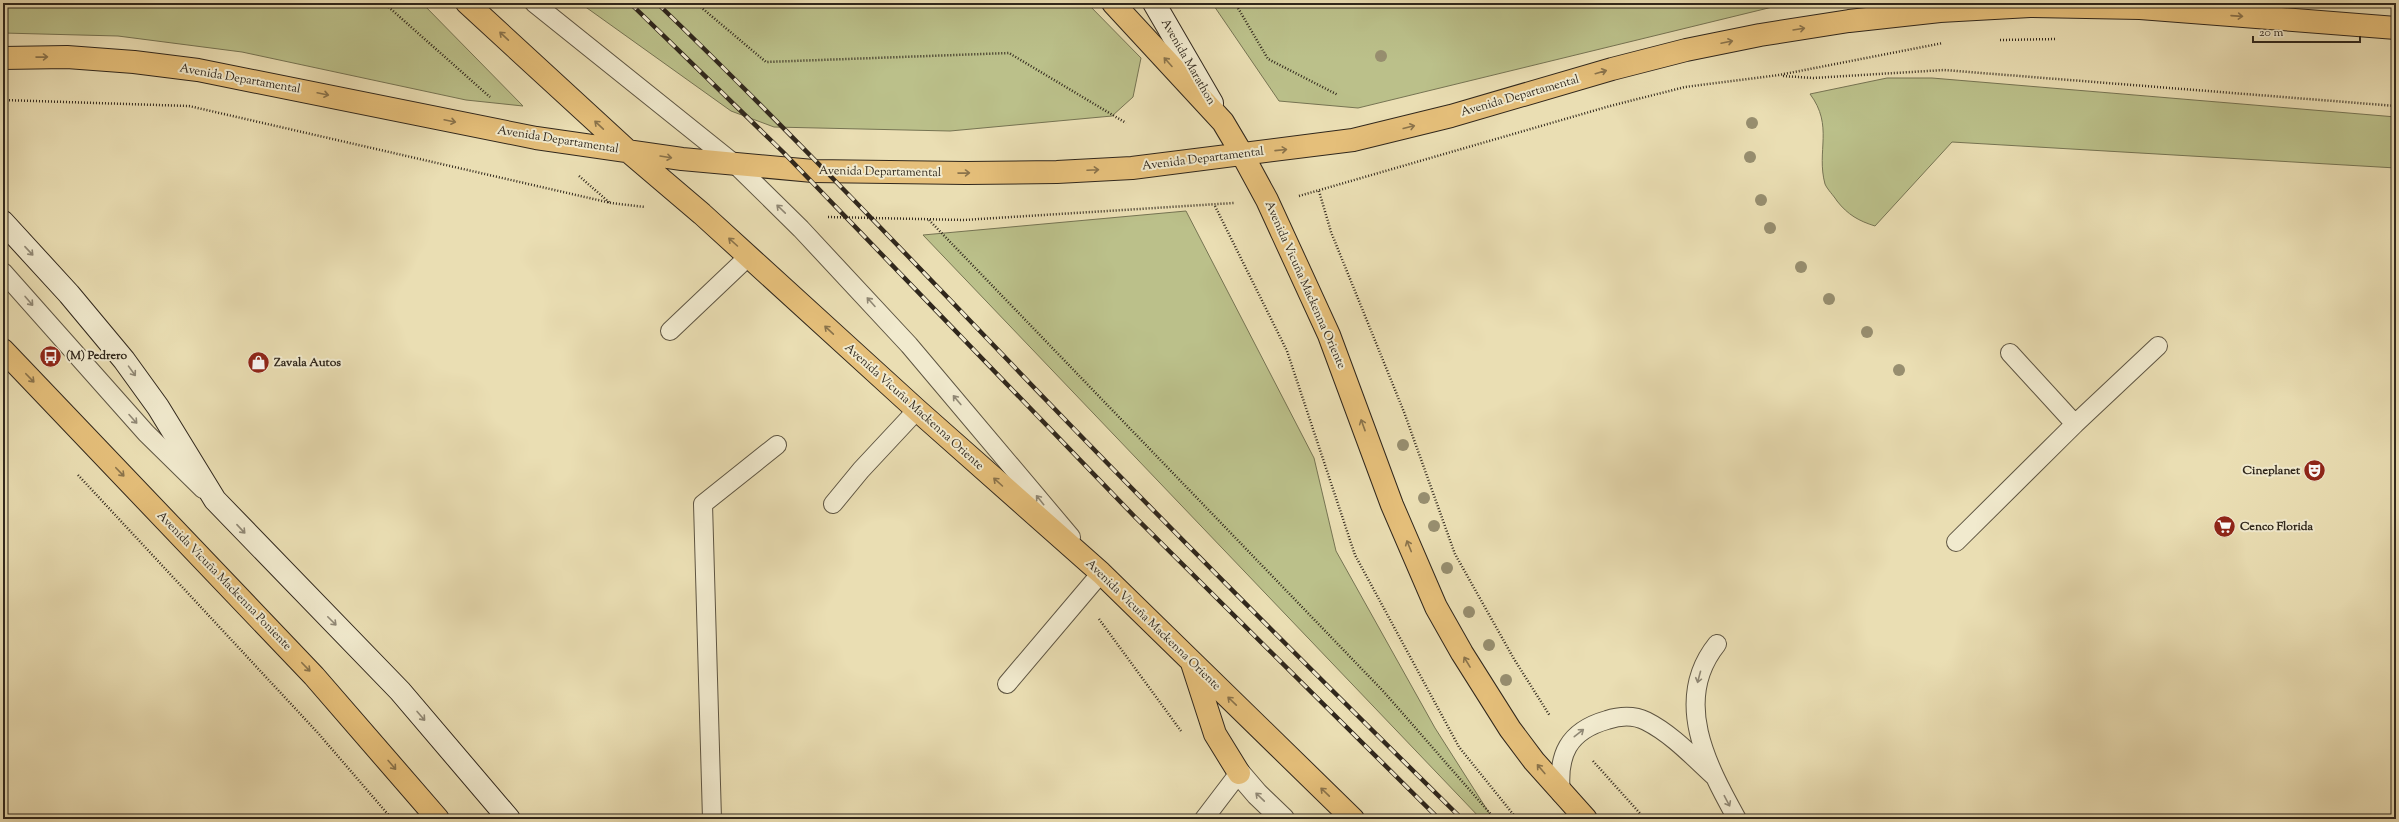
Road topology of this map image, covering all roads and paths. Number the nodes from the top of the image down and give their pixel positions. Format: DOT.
graph roads {
  1 [pos="467,3"];
  2 [pos="534,3"];
  3 [pos="696,3"];
  4 [pos="1113,3"];
  5 [pos="1154,3"];
  6 [pos="1235,3"];
  7 [pos="2396,28"];
  8 [pos="2064,39"];
  9 [pos="1993,40"];
  10 [pos="1946,42"];
  11 [pos="3,58"];
  12 [pos="1778,75"];
  13 [pos="1338,96"];
  14 [pos="2396,106"];
  15 [pos="1223,122"];
  16 [pos="1126,123"];
  17 [pos="628,151"];
  18 [pos="1242,154"];
  19 [pos="736,165"];
  20 [pos="1319,191"];
  21 [pos="1306,195"];
  22 [pos="1215,206"];
  23 [pos="928,219"];
  24 [pos="3,222"];
  25 [pos="749,256"];
  26 [pos="3,272"];
  27 [pos="670,331"];
  28 [pos="2158,346"];
  29 [pos="3,350"];
  30 [pos="2010,353"];
  31 [pos="917,410"];
  32 [pos="2075,424"];
  33 [pos="778,445"];
  34 [pos="73,470"];
  35 [pos="215,500"];
  36 [pos="834,504"];
  37 [pos="1956,542"];
  38 [pos="1101,573"];
  39 [pos="1082,595"];
  40 [pos="1717,644"];
  41 [pos="1191,660"];
  42 [pos="1007,684"];
  43 [pos="1550,716"];
  44 [pos="1185,736"];
  45 [pos="1572,738"];
  46 [pos="1239,773"];
  47 [pos="1715,777"];
  48 [pos="1561,794"];
  49 [pos="392,819"];
  50 [pos="438,819"];
  51 [pos="509,819"];
  52 [pos="712,819"];
  53 [pos="1204,819"];
  54 [pos="1283,819"];
  55 [pos="1353,819"];
  56 [pos="1495,819"];
  57 [pos="1517,819"];
  58 [pos="1586,819"];
  59 [pos="1645,819"];
  60 [pos="1737,819"];
  17 -- 1 [label="main road, Avenida Vicuña Mackenna Oriente, one-way"];
  2 -- 19 [label="lane"];
  3 -- 16 [label="path"];
  15 -- 4 [label="main road, Avenida Vicuña Mackenna Oriente, one-way"];
  5 -- 15 [label="street, Avenida Marathon"];
  6 -- 13 [label="path"];
  18 -- 7 [label="main road, Avenida Departamental, one-way"];
  8 -- 9 [label="path"];
  10 -- 12 [label="path"];
  11 -- 17 [label="main road, Avenida Departamental, one-way"];
  12 -- 14 [label="path"];
  12 -- 20 [label="path"];
  15 -- 18 [label="main road, Avenida Vicuña Mackenna Oriente"];
  17 -- 19 [label="main road, Avenida Departamental, one-way"];
  25 -- 17 [label="main road, Avenida Vicuña Mackenna Oriente, one-way"];
  19 -- 18 [label="main road, Avenida Departamental, one-way"];
  48 -- 18 [label="main road, Avenida Vicuña Mackenna Oriente, one-way"];
  38 -- 19 [label="lane, one-way"];
  20 -- 21 [label="path"];
  20 -- 43 [label="path"];
  22 -- 57 [label="path"];
  23 -- 56 [label="path"];
  24 -- 35 [label="street, one-way"];
  25 -- 27 [label="lane"];
  31 -- 25 [label="main road, Avenida Vicuña Mackenna Oriente, one-way"];
  26 -- 35 [label="lane, one-way"];
  28 -- 32 [label="lane"];
  29 -- 50 [label="main road, Avenida Vicuña Mackenna Poniente, one-way"];
  30 -- 32 [label="lane"];
  31 -- 36 [label="lane"];
  38 -- 31 [label="main road, Avenida Vicuña Mackenna Oriente, one-way"];
  32 -- 37 [label="lane"];
  33 -- 52 [label="lane"];
  34 -- 49 [label="path"];
  35 -- 51 [label="street, one-way"];
  38 -- 39 [label="lane"];
  38 -- 41 [label="main road, Avenida Vicuña Mackenna Oriente"];
  39 -- 42 [label="lane"];
  39 -- 44 [label="path"];
  40 -- 47 [label="lane, one-way"];
  41 -- 46 [label="main road"];
  55 -- 41 [label="main road, Avenida Vicuña Mackenna Oriente, one-way"];
  45 -- 47 [label="lane, one-way"];
  45 -- 48 [label="lane"];
  45 -- 59 [label="path"];
  46 -- 53 [label="lane"];
  54 -- 46 [label="street, one-way"];
  47 -- 60 [label="lane, one-way"];
  48 -- 58 [label="main road, Avenida Vicuña Mackenna Oriente"];
}
